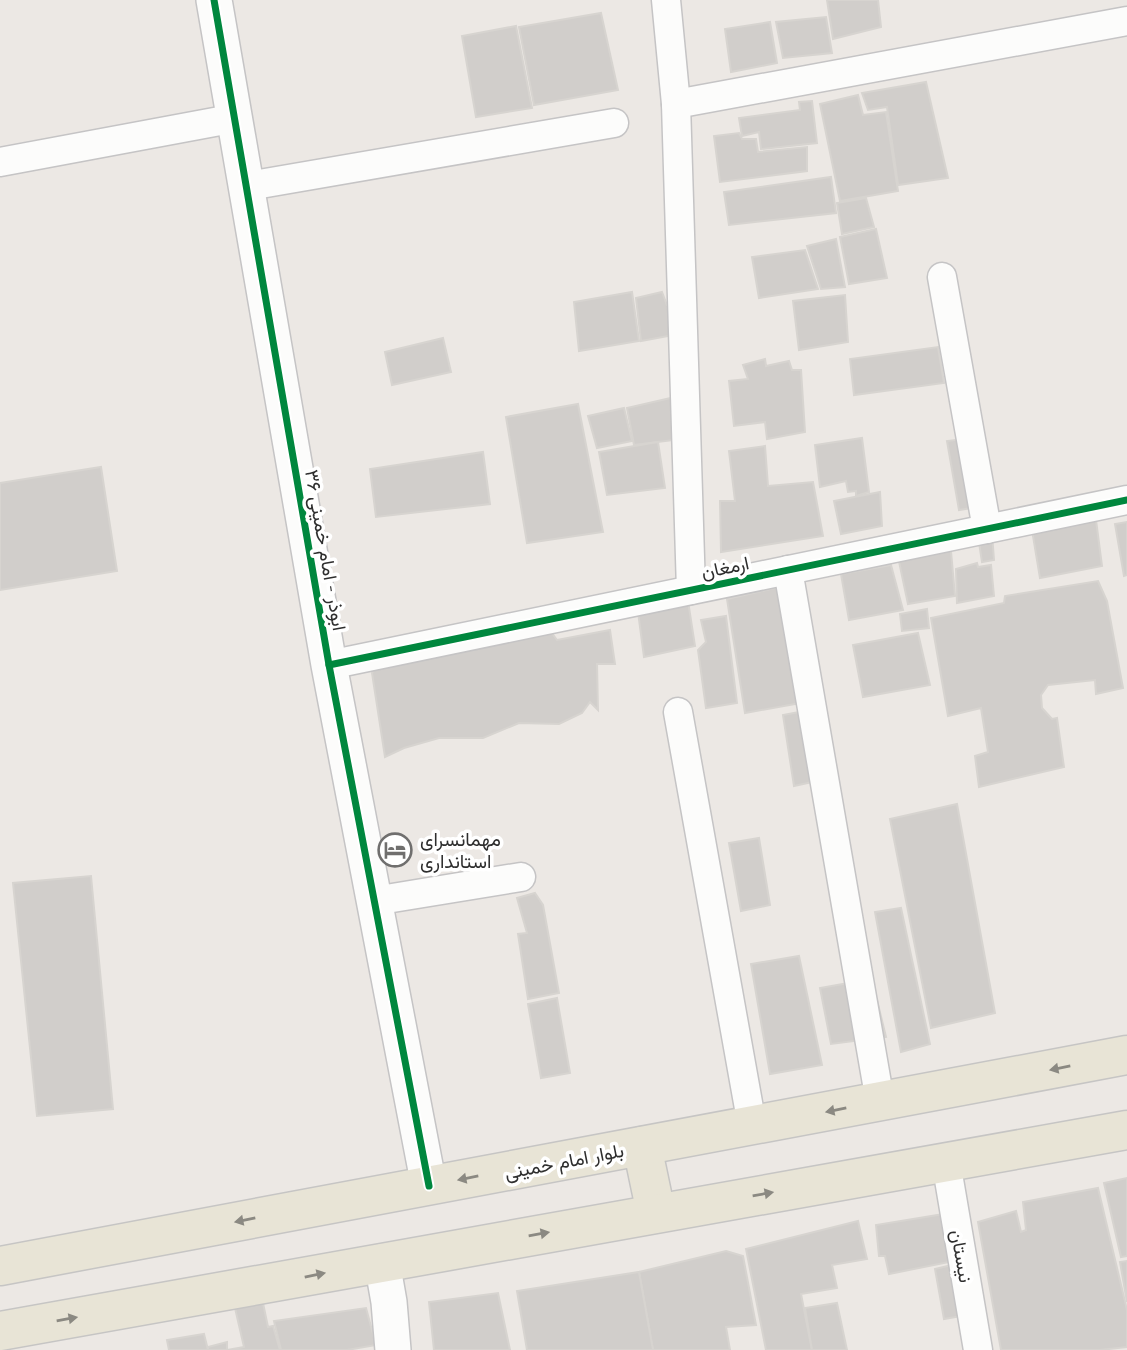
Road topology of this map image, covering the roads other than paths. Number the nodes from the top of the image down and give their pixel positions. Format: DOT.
graph roads {
  1 [pos="214,0"];
  2 [pos="666,0"];
  3 [pos="1127,21"];
  4 [pos="677,104"];
  5 [pos="236,118"];
  6 [pos="614,123"];
  7 [pos="0,162"];
  8 [pos="248,186"];
  9 [pos="942,277"];
  10 [pos="1127,500"];
  11 [pos="987,528"];
  12 [pos="788,570"];
  13 [pos="691,590"];
  14 [pos="329,665"];
  15 [pos="678,712"];
  16 [pos="521,877"];
  17 [pos="374,901"];
  18 [pos="1127,1055"];
  19 [pos="880,1101"];
  20 [pos="752,1125"];
  21 [pos="1127,1130"];
  22 [pos="642,1146"];
  23 [pos="946,1162"];
  24 [pos="429,1186"];
  25 [pos="656,1213"];
  26 [pos="382,1262"];
  27 [pos="0,1266"];
  28 [pos="0,1331"];
  29 [pos="393,1350"];
  30 [pos="978,1350"];
  1 -- 5 [label="street, ابوذر - امام خمینی ۳۶"];
  2 -- 4 [label="street"];
  3 -- 4 [label="street"];
  4 -- 13 [label="street"];
  5 -- 7 [label="street"];
  5 -- 8 [label="street, ابوذر - امام خمینی ۳۶"];
  6 -- 8 [label="street"];
  8 -- 14 [label="street, ابوذر - امام خمینی ۳۶"];
  9 -- 11 [label="street"];
  10 -- 11 [label="street, ارمغان"];
  11 -- 12 [label="street, ارمغان"];
  12 -- 13 [label="street, ارمغان"];
  12 -- 19 [label="street"];
  13 -- 14 [label="street, ارمغان"];
  14 -- 17 [label="street, ابوذر - امام خمینی ۳۶"];
  15 -- 20 [label="street"];
  16 -- 17 [label="street"];
  17 -- 24 [label="street, ابوذر - امام خمینی ۳۶"];
  18 -- 19 [label="main road, بلوار امام خمینی, one-way"];
  19 -- 20 [label="main road, بلوار امام خمینی, one-way"];
  20 -- 22 [label="main road, بلوار امام خمینی"];
  21 -- 23 [label="main road"];
  22 -- 24 [label="main road, بلوار امام خمینی, one-way"];
  22 -- 25 [label="main road"];
  25 -- 23 [label="main road, one-way"];
  23 -- 30 [label="street, نیستان"];
  24 -- 27 [label="main road, بلوار امام خمینی, one-way"];
  26 -- 25 [label="main road, one-way"];
  28 -- 26 [label="main road, one-way"];
  26 -- 29 [label="street"];
}
